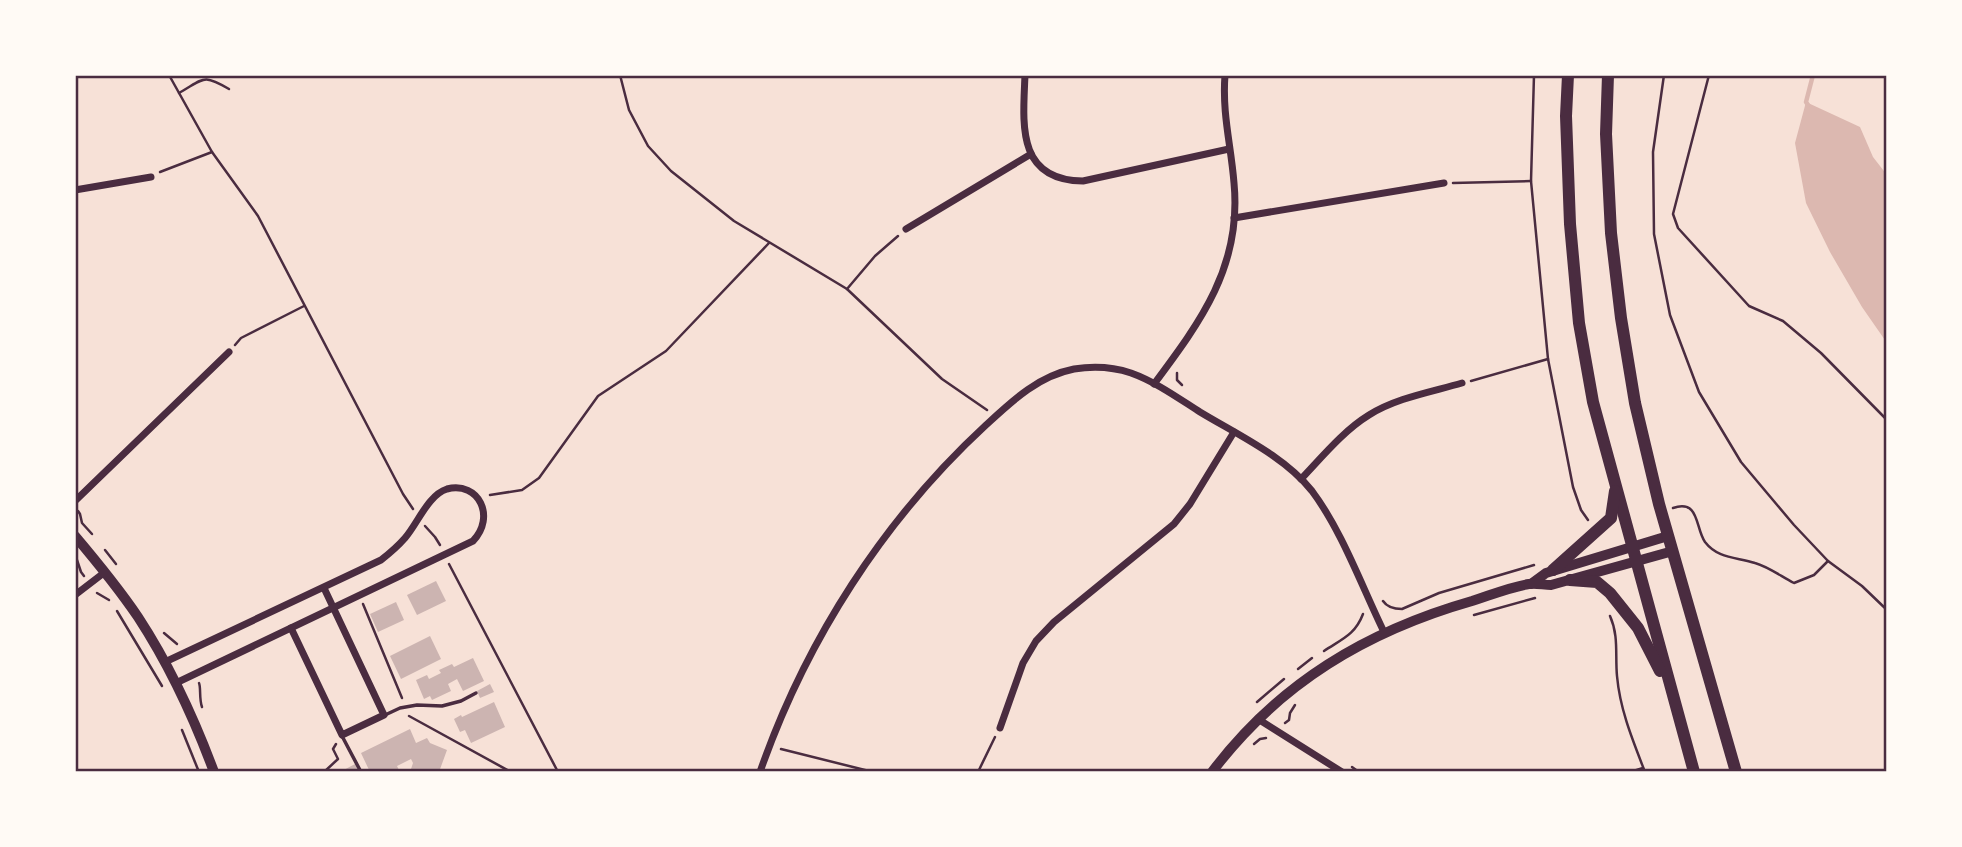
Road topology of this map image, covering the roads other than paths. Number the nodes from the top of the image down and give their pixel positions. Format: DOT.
graph roads {
  1 [pos="1025,75"];
  2 [pos="1225,75"];
  3 [pos="1568,75"];
  4 [pos="1608,75"];
  5 [pos="1229,149"];
  6 [pos="1031,154"];
  7 [pos="151,177"];
  8 [pos="1444,183"];
  9 [pos="75,190"];
  10 [pos="1234,218"];
  11 [pos="906,229"];
  12 [pos="229,352"];
  13 [pos="1462,383"];
  14 [pos="1154,384"];
  15 [pos="1234,432"];
  16 [pos="1301,479"];
  17 [pos="1616,486"];
  18 [pos="75,501"];
  19 [pos="75,536"];
  20 [pos="1668,536"];
  21 [pos="1633,547"];
  22 [pos="1673,551"];
  23 [pos="1636,562"];
  24 [pos="1548,567"];
  25 [pos="105,572"];
  26 [pos="1570,580"];
  27 [pos="1530,584"];
  28 [pos="324,588"];
  29 [pos="75,595"];
  30 [pos="333,608"];
  31 [pos="291,628"];
  32 [pos="1384,632"];
  33 [pos="165,662"];
  34 [pos="176,683"];
  35 [pos="476,693"];
  36 [pos="1672,693"];
  37 [pos="384,715"];
  38 [pos="1258,719"];
  39 [pos="1000,728"];
  40 [pos="342,736"];
  41 [pos="214,772"];
  42 [pos="361,772"];
  43 [pos="761,772"];
  44 [pos="1212,772"];
  45 [pos="1342,772"];
  46 [pos="1695,772"];
  47 [pos="1736,772"];
  1 -- 6 [label="street"];
  2 -- 5 [label="street"];
  3 -- 17 [label="main road"];
  4 -- 20 [label="main road"];
  5 -- 6 [label="street"];
  5 -- 10 [label="street"];
  6 -- 11 [label="street"];
  7 -- 9 [label="street"];
  8 -- 10 [label="street"];
  10 -- 14 [label="street"];
  12 -- 18 [label="street"];
  13 -- 16 [label="street"];
  14 -- 15 [label="street"];
  14 -- 43 [label="street"];
  15 -- 16 [label="street"];
  15 -- 39 [label="street"];
  16 -- 32 [label="street"];
  17 -- 21 [label="main road"];
  17 -- 24 [label="main road"];
  19 -- 25 [label="street"];
  20 -- 21 [label="street"];
  20 -- 22 [label="main road"];
  21 -- 23 [label="main road"];
  21 -- 24 [label="street"];
  22 -- 23 [label="street"];
  22 -- 47 [label="main road"];
  23 -- 26 [label="street"];
  23 -- 36 [label="main road"];
  24 -- 27 [label="street"];
  25 -- 29 [label="street"];
  25 -- 33 [label="street"];
  26 -- 27 [label="street"];
  26 -- 36 [label="main road"];
  27 -- 32 [label="street"];
  28 -- 30 [label="street"];
  28 -- 30 [label="street"];
  28 -- 33 [label="street"];
  30 -- 31 [label="street"];
  30 -- 37 [label="street"];
  31 -- 34 [label="street"];
  31 -- 40 [label="street"];
  32 -- 38 [label="street"];
  33 -- 34 [label="street"];
  34 -- 41 [label="street"];
  35 -- 37 [label="lane"];
  36 -- 46 [label="main road"];
  37 -- 40 [label="street"];
  38 -- 44 [label="street"];
  38 -- 45 [label="street"];
  40 -- 42 [label="lane"];
}
